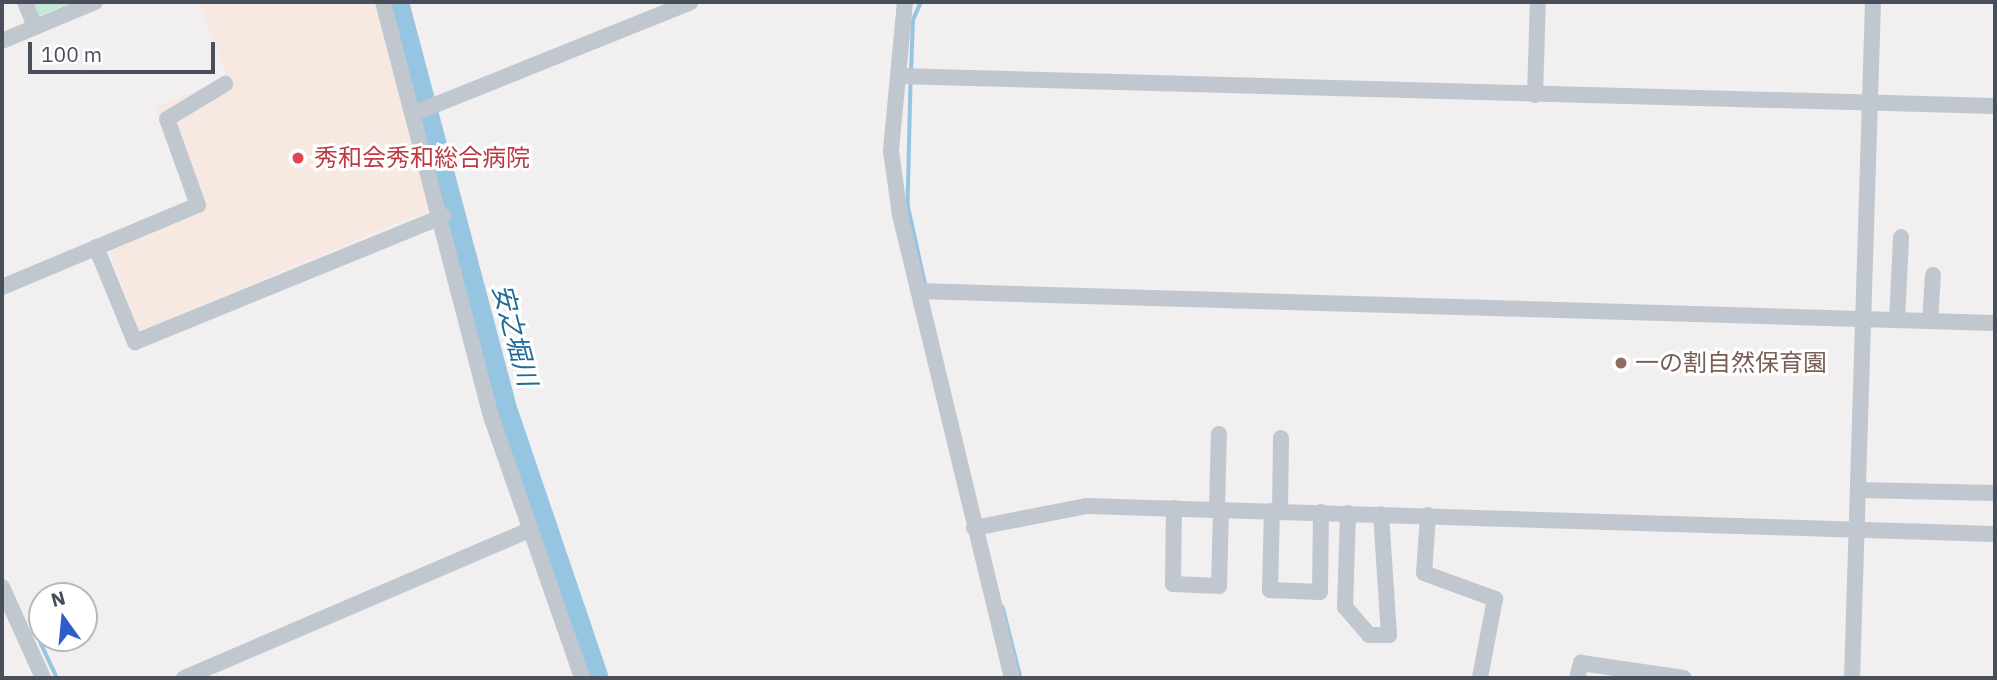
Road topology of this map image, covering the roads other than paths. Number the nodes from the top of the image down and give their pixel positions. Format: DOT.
graph roads {
  1 [pos="25,2"];
  2 [pos="95,2"];
  3 [pos="383,2"];
  4 [pos="691,2"];
  5 [pos="905,2"];
  6 [pos="1538,2"];
  7 [pos="1873,2"];
  8 [pos="35,27"];
  9 [pos="2,41"];
  10 [pos="898,76"];
  11 [pos="225,84"];
  12 [pos="1535,95"];
  13 [pos="1869,103"];
  14 [pos="1995,106"];
  15 [pos="415,113"];
  16 [pos="443,216"];
  17 [pos="1901,237"];
  18 [pos="96,247"];
  19 [pos="1933,275"];
  20 [pos="2,286"];
  21 [pos="918,291"];
  22 [pos="1864,318"];
  23 [pos="1897,320"];
  24 [pos="1930,321"];
  25 [pos="1995,323"];
  26 [pos="1219,434"];
  27 [pos="1281,438"];
  28 [pos="1858,490"];
  29 [pos="1995,494"];
  30 [pos="1174,508"];
  31 [pos="1219,509"];
  32 [pos="1276,511"];
  33 [pos="1321,512"];
  34 [pos="1348,513"];
  35 [pos="1381,514"];
  36 [pos="1428,515"];
  37 [pos="974,528"];
  38 [pos="530,530"];
  39 [pos="1857,530"];
  40 [pos="1995,534"];
  41 [pos="2,587"];
  42 [pos="9,622"];
  43 [pos="43,678"];
  44 [pos="184,678"];
  45 [pos="582,678"];
  46 [pos="1012,678"];
  47 [pos="1480,678"];
  48 [pos="1577,678"];
  49 [pos="1684,678"];
  50 [pos="1852,678"];
  1 -- 8 [label="street"];
  2 -- 8 [label="street"];
  3 -- 15 [label="street"];
  4 -- 15 [label="street"];
  5 -- 10 [label="street"];
  6 -- 12 [label="street"];
  7 -- 13 [label="street"];
  8 -- 9 [label="street"];
  10 -- 12 [label="street"];
  10 -- 21 [label="street"];
  11 -- 18 [label="street"];
  12 -- 13 [label="street"];
  13 -- 14 [label="street"];
  13 -- 22 [label="street"];
  15 -- 16 [label="street"];
  16 -- 18 [label="street"];
  16 -- 38 [label="street"];
  17 -- 23 [label="street"];
  18 -- 20 [label="street"];
  19 -- 24 [label="street"];
  21 -- 22 [label="street"];
  21 -- 37 [label="street"];
  22 -- 23 [label="street"];
  22 -- 28 [label="street"];
  23 -- 24 [label="street"];
  24 -- 25 [label="street"];
  26 -- 31 [label="street"];
  27 -- 32 [label="street"];
  28 -- 29 [label="street"];
  28 -- 39 [label="street"];
  30 -- 31 [label="street"];
  30 -- 31 [label="street"];
  30 -- 37 [label="street"];
  31 -- 32 [label="street"];
  32 -- 33 [label="street"];
  32 -- 33 [label="street"];
  33 -- 34 [label="street"];
  34 -- 35 [label="street"];
  34 -- 35 [label="street"];
  35 -- 36 [label="street"];
  36 -- 39 [label="street"];
  36 -- 47 [label="street"];
  37 -- 46 [label="street"];
  38 -- 44 [label="street"];
  38 -- 45 [label="street"];
  39 -- 40 [label="street"];
  39 -- 50 [label="street"];
  41 -- 42 [label="street"];
  42 -- 43 [label="street"];
  48 -- 49 [label="street"];
}
